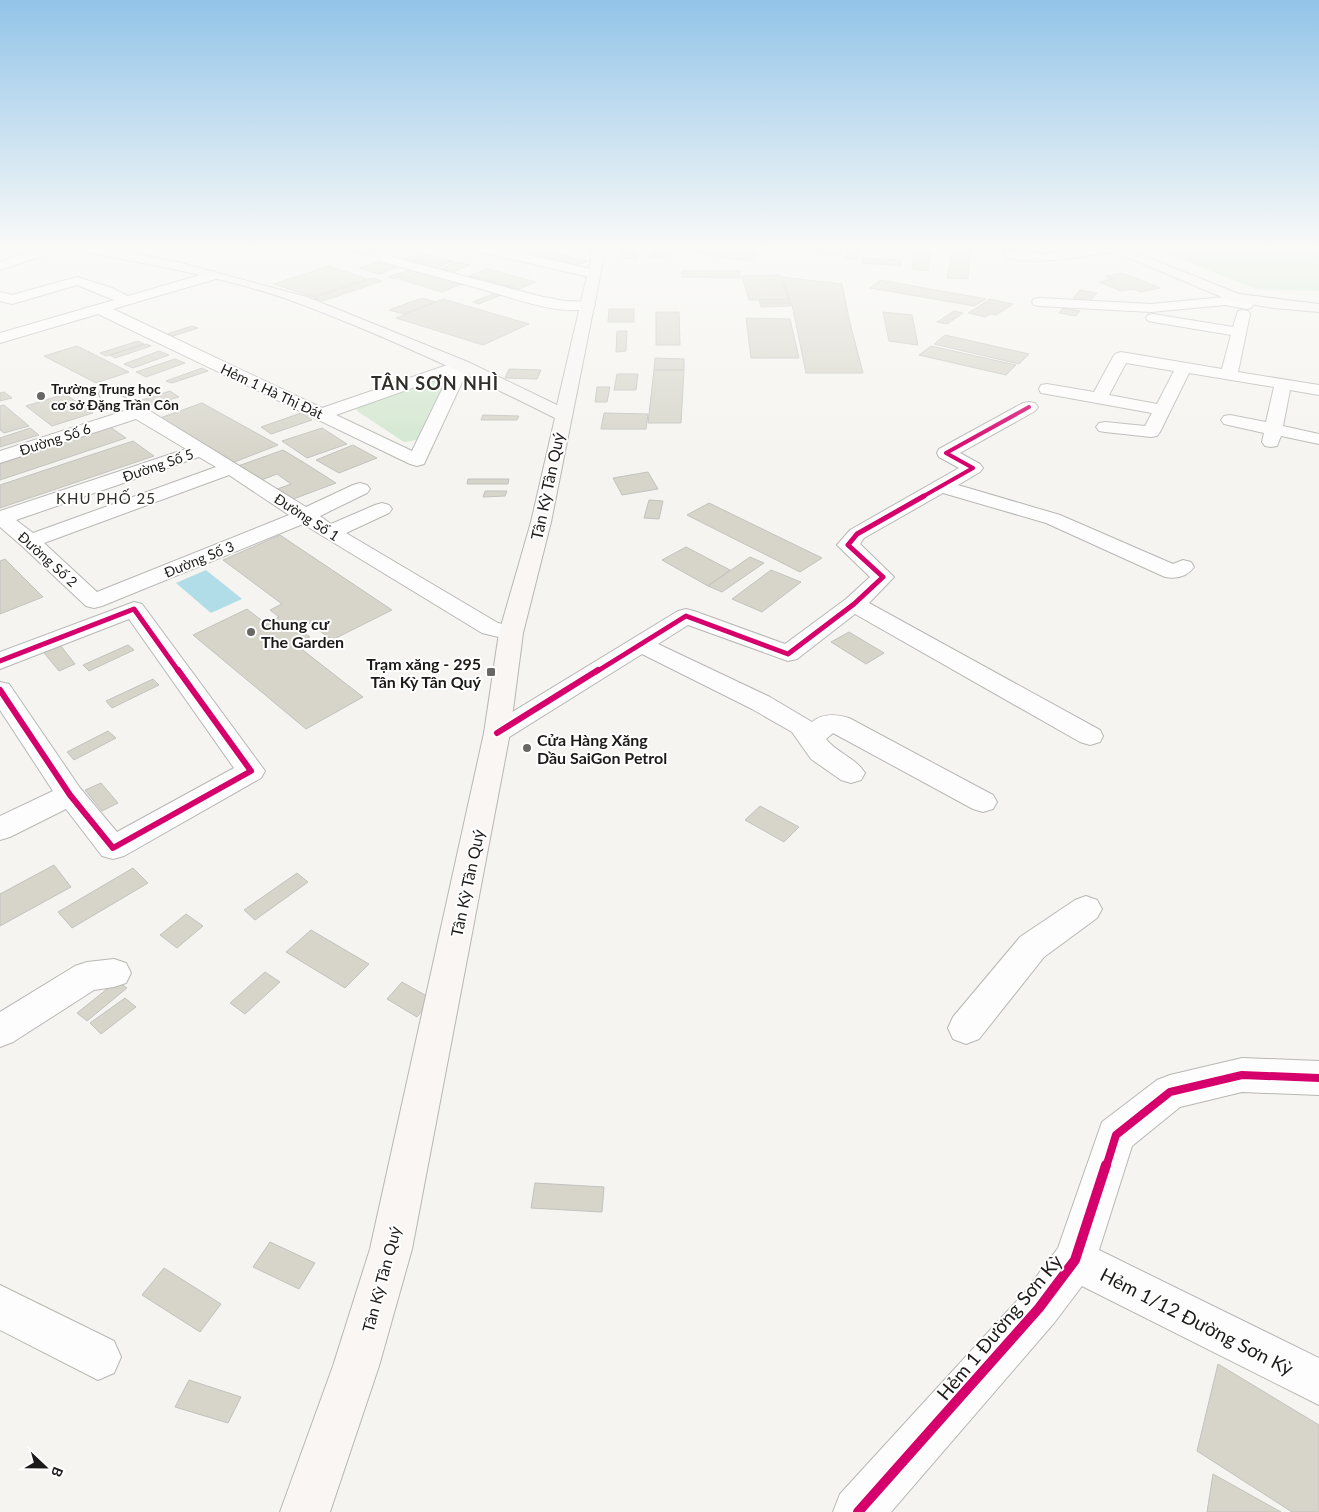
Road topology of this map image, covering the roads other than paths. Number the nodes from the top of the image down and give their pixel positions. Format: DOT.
graph roads {
  1 [pos="74,317"];
  2 [pos="116,317"];
  3 [pos="343,317"];
  4 [pos="585,317"];
  5 [pos="1147,317"];
  6 [pos="1242,317"];
  7 [pos="1238,332"];
  8 [pos="0,338"];
  9 [pos="462,365"];
  10 [pos="1183,368"];
  11 [pos="1229,376"];
  12 [pos="1282,384"];
  13 [pos="1046,389"];
  14 [pos="1319,390"];
  15 [pos="107,394"];
  16 [pos="1099,399"];
  17 [pos="1029,407"];
  18 [pos="1163,410"];
  19 [pos="139,412"];
  20 [pos="322,414"];
  21 [pos="563,415"];
  22 [pos="1230,420"];
  23 [pos="1105,426"];
  24 [pos="1273,435"];
  25 [pos="1319,439"];
  26 [pos="200,450"];
  27 [pos="0,457"];
  28 [pos="231,468"];
  29 [pos="941,486"];
  30 [pos="360,489"];
  31 [pos="382,509"];
  32 [pos="304,516"];
  33 [pos="1,518"];
  34 [pos="330,532"];
  35 [pos="30,541"];
  36 [pos="1183,567"];
  37 [pos="94,601"];
  38 [pos="854,604"];
  39 [pos="511,633"];
  40 [pos="640,644"];
  41 [pos="0,661"];
  42 [pos="0,690"];
  43 [pos="497,733"];
  44 [pos="1090,736"];
  45 [pos="811,737"];
  46 [pos="851,772"];
  47 [pos="70,795"];
  48 [pos="983,802"];
  49 [pos="0,829"];
  50 [pos="1086,909"];
  51 [pos="114,973"];
  52 [pos="966,1028"];
  53 [pos="0,1031"];
  54 [pos="1319,1078"];
  55 [pos="1075,1260"];
  56 [pos="0,1307"];
  57 [pos="98,1357"];
  58 [pos="1319,1382"];
  59 [pos="305,1512"];
  60 [pos="858,1512"];
  1 -- 8 [label="street"];
  2 -- 20 [label="street, Hẻm 1 Hà Thị Đát"];
  3 -- 9 [label="main road"];
  4 -- 21 [label="main road, Tân Kỳ Tân Quý"];
  5 -- 7 [label="street"];
  6 -- 7 [label="street"];
  7 -- 11 [label="street"];
  9 -- 20 [label="street"];
  9 -- 20 [label="street, Hẻm 1 Hà Thị Đát"];
  9 -- 21 [label="main road"];
  10 -- 11 [label="street"];
  10 -- 16 [label="street"];
  10 -- 18 [label="street"];
  11 -- 12 [label="street"];
  12 -- 14 [label="street"];
  12 -- 24 [label="street"];
  13 -- 16 [label="street"];
  15 -- 19 [label="street, Đường Số 1"];
  16 -- 18 [label="street"];
  17 -- 29 [label="street"];
  18 -- 23 [label="street"];
  19 -- 26 [label="street, Đường Số 1"];
  19 -- 27 [label="street, Đường Số 6"];
  21 -- 39 [label="main road, Tân Kỳ Tân Quý"];
  22 -- 24 [label="street"];
  24 -- 25 [label="street"];
  26 -- 28 [label="street, Đường Số 1"];
  26 -- 33 [label="street, Đường Số 5"];
  28 -- 32 [label="street, Đường Số 1"];
  28 -- 35 [label="street"];
  29 -- 36 [label="street"];
  29 -- 38 [label="street"];
  30 -- 32 [label="street, Đường Số 3"];
  31 -- 34 [label="street"];
  32 -- 34 [label="street, Đường Số 1"];
  32 -- 37 [label="street, Đường Số 3"];
  33 -- 35 [label="street, Đường Số 2"];
  34 -- 39 [label="street, Đường Số 1"];
  35 -- 37 [label="street, Đường Số 2"];
  38 -- 40 [label="street"];
  38 -- 44 [label="street"];
  39 -- 43 [label="main road, Tân Kỳ Tân Quý"];
  40 -- 43 [label="street"];
  40 -- 45 [label="street"];
  41 -- 47 [label="street"];
  42 -- 47 [label="street"];
  43 -- 59 [label="main road, Tân Kỳ Tân Quý"];
  45 -- 46 [label="street"];
  45 -- 48 [label="street"];
  47 -- 49 [label="street"];
  50 -- 52 [label="street"];
  51 -- 53 [label="street"];
  54 -- 55 [label="street, Hẻm 1 Đường Sơn Kỳ"];
  55 -- 58 [label="street, Hẻm 1/12 Đường Sơn Kỳ"];
  55 -- 60 [label="street, Hẻm 1 Đường Sơn Kỳ"];
  56 -- 57 [label="street"];
}
